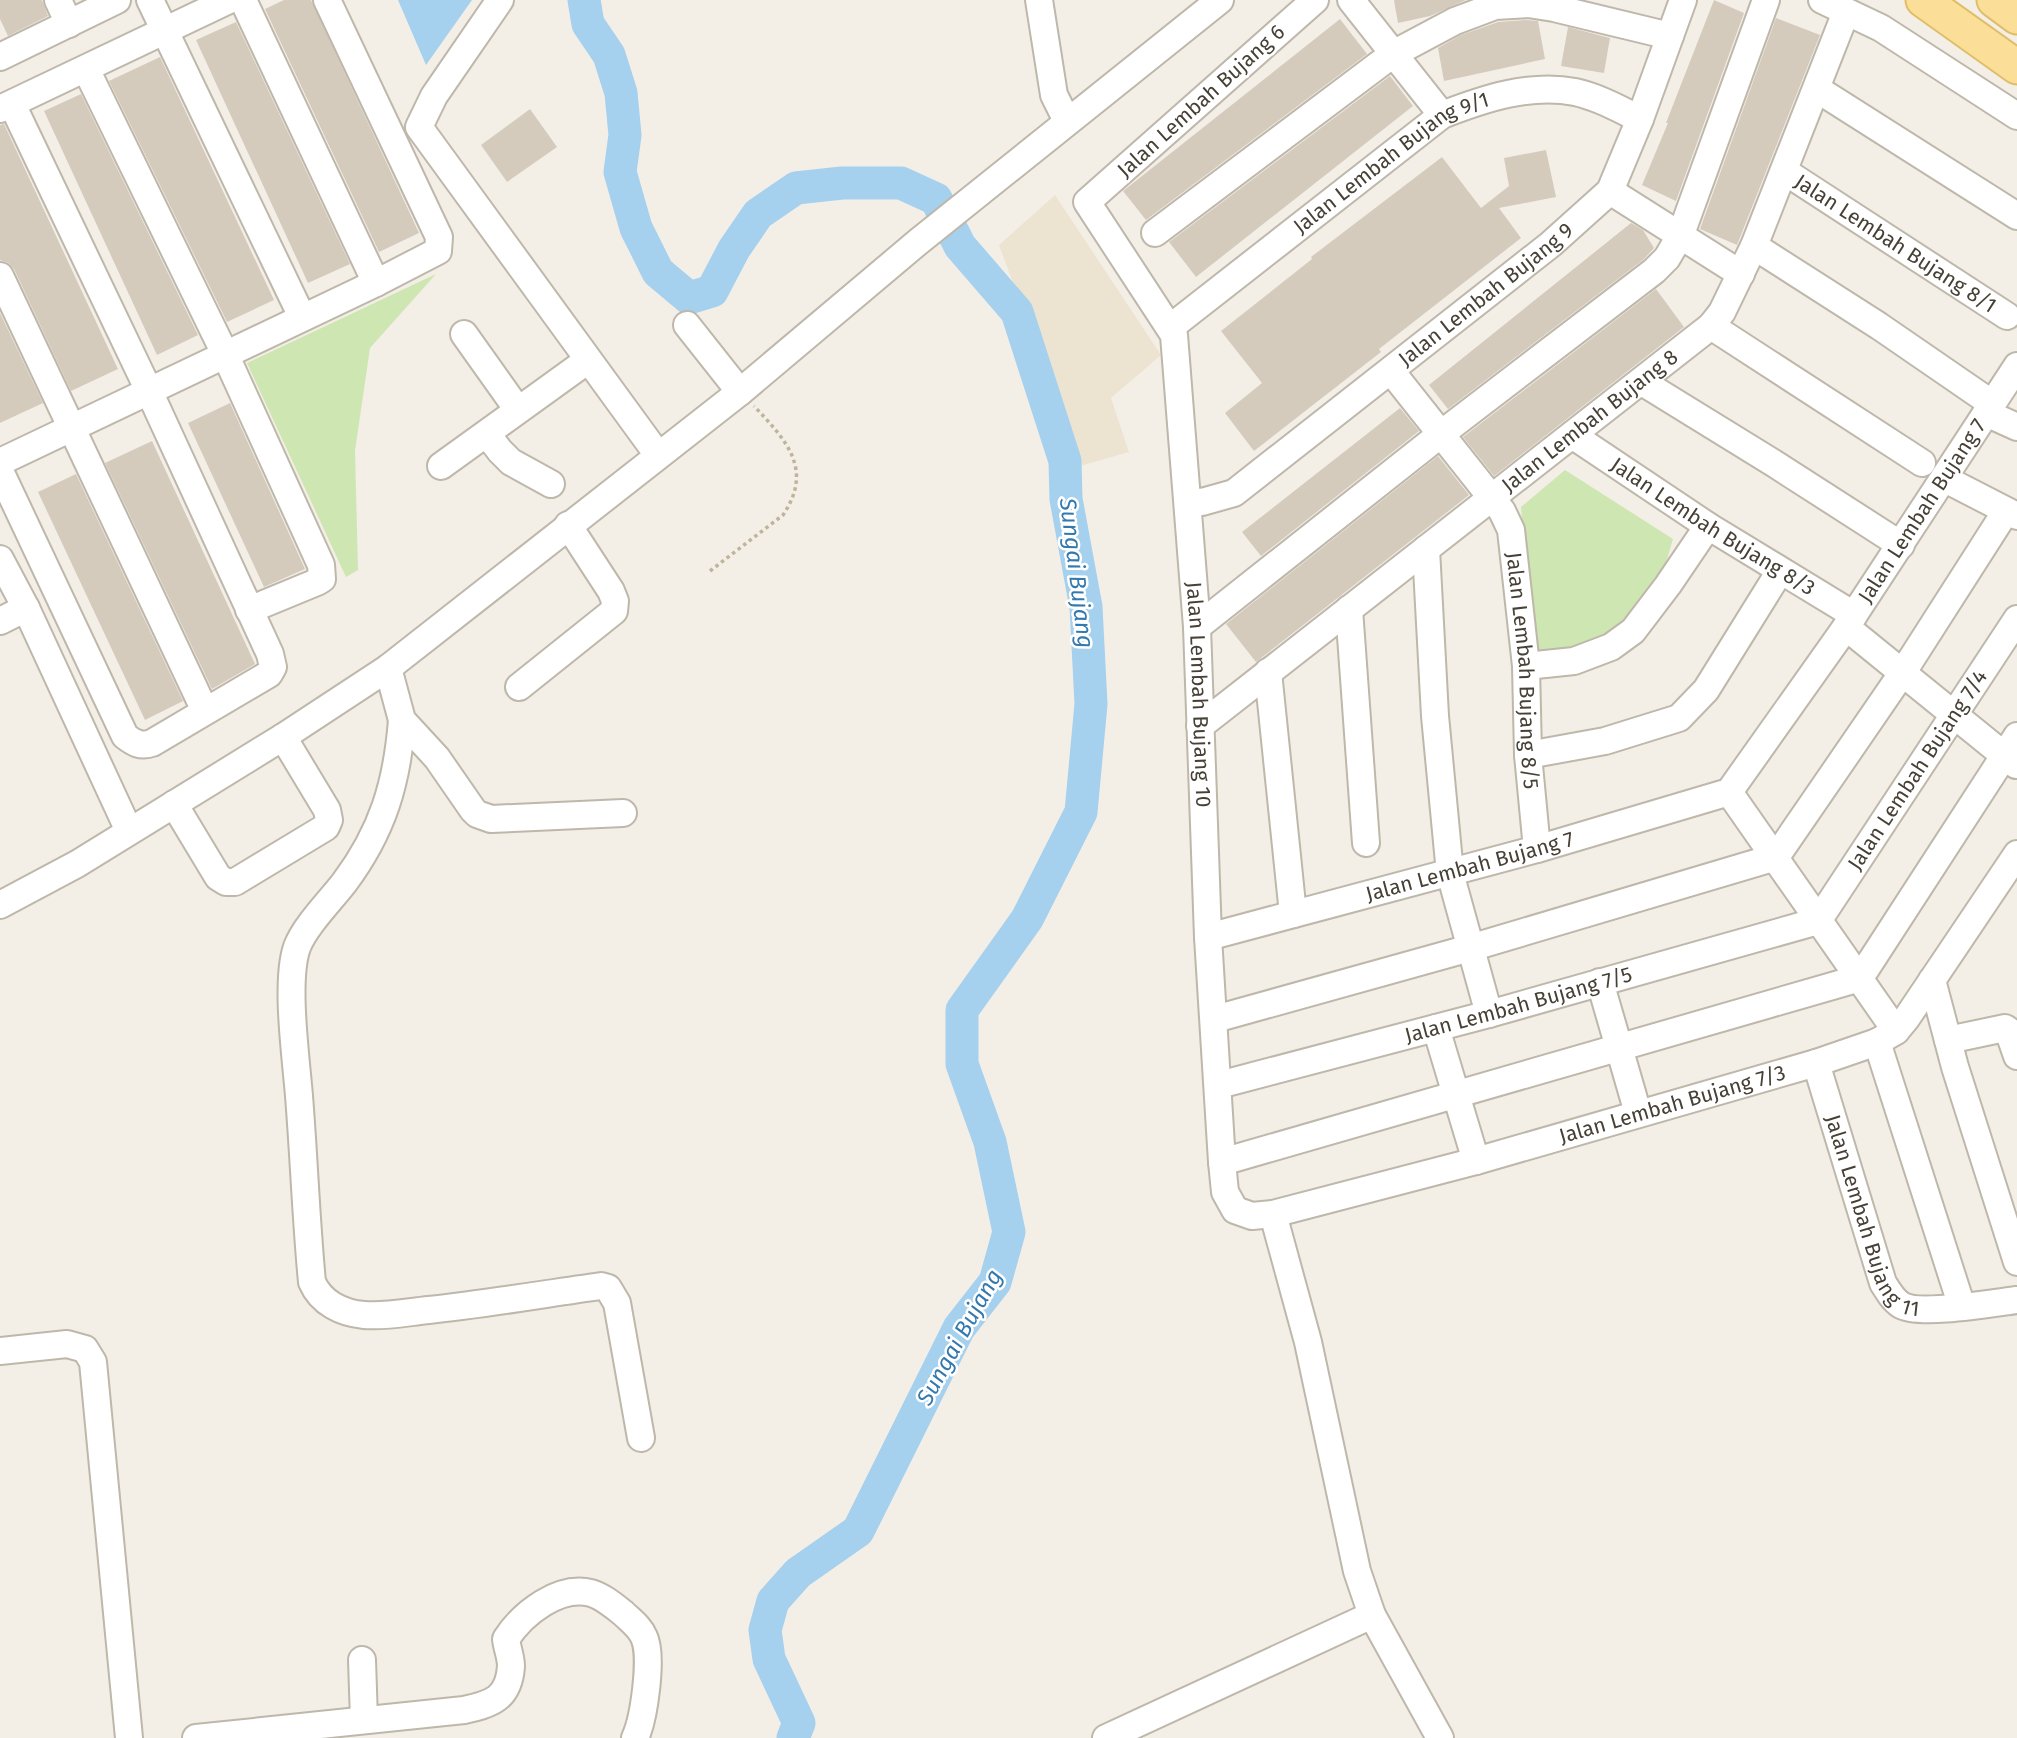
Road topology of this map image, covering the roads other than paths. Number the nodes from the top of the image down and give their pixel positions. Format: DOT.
graph roads {
  1 [pos="58,0"];
  2 [pos="117,0"];
  3 [pos="150,0"];
  4 [pos="229,0"];
  5 [pos="243,0"];
  6 [pos="327,0"];
  7 [pos="500,0"];
  8 [pos="1039,0"];
  9 [pos="1220,0"];
  10 [pos="1315,0"];
  11 [pos="1351,0"];
  12 [pos="1683,0"];
  13 [pos="1766,0"];
  14 [pos="1822,0"];
  15 [pos="1923,0"];
  16 [pos="1994,0"];
  17 [pos="1846,12"];
  18 [pos="2017,17"];
  19 [pos="69,24"];
  20 [pos="165,33"];
  21 [pos="1670,36"];
  22 [pos="1393,54"];
  23 [pos="0,57"];
  24 [pos="2017,67"];
  25 [pos="86,69"];
  26 [pos="1817,89"];
  27 [pos="6,107"];
  28 [pos="1442,115"];
  29 [pos="2017,116"];
  30 [pos="1640,119"];
  31 [pos="1067,121"];
  32 [pos="1784,171"];
  33 [pos="1610,191"];
  34 [pos="1087,202"];
  35 [pos="2017,216"];
  36 [pos="1155,233"];
  37 [pos="1681,234"];
  38 [pos="1754,246"];
  39 [pos="1741,274"];
  40 [pos="0,275"];
  41 [pos="376,283"];
  42 [pos="2007,316"];
  43 [pos="302,317"];
  44 [pos="687,325"];
  45 [pos="1711,326"];
  46 [pos="1171,327"];
  47 [pos="464,334"];
  48 [pos="225,354"];
  49 [pos="588,360"];
  50 [pos="2017,366"];
  51 [pos="1391,371"];
  52 [pos="1642,382"];
  53 [pos="149,391"];
  54 [pos="740,393"];
  55 [pos="1989,408"];
  56 [pos="518,410"];
  57 [pos="2017,427"];
  58 [pos="72,429"];
  59 [pos="487,433"];
  60 [pos="1441,434"];
  61 [pos="1572,435"];
  62 [pos="658,455"];
  63 [pos="0,462"];
  64 [pos="1922,463"];
  65 [pos="441,466"];
  66 [pos="0,471"];
  67 [pos="1945,479"];
  68 [pos="551,484"];
  69 [pos="1491,497"];
  70 [pos="1188,501"];
  71 [pos="2011,513"];
  72 [pos="568,525"];
  73 [pos="1708,526"];
  74 [pos="1901,545"];
  75 [pos="1426,549"];
  76 [pos="0,559"];
  77 [pos="1780,570"];
  78 [pos="26,608"];
  79 [pos="1349,609"];
  80 [pos="249,610"];
  81 [pos="2017,619"];
  82 [pos="0,621"];
  83 [pos="1850,621"];
  84 [pos="1197,627"];
  85 [pos="1527,666"];
  86 [pos="388,668"];
  87 [pos="1268,672"];
  88 [pos="1903,672"];
  89 [pos="519,687"];
  90 [pos="205,711"];
  91 [pos="1954,713"];
  92 [pos="402,720"];
  93 [pos="1200,726"];
  94 [pos="283,737"];
  95 [pos="2013,753"];
  96 [pos="1528,755"];
  97 [pos="1729,792"];
  98 [pos="174,804"];
  99 [pos="623,813"];
  100 [pos="129,831"];
  101 [pos="1366,843"];
  102 [pos="1537,849"];
  103 [pos="2017,854"];
  104 [pos="1776,857"];
  105 [pos="1450,873"];
  106 [pos="0,905"];
  107 [pos="1293,914"];
  108 [pos="1818,920"];
  109 [pos="1208,937"];
  110 [pos="1470,948"];
  111 [pos="1860,978"];
  112 [pos="1932,981"];
  113 [pos="1600,982"];
  114 [pos="1489,1014"];
  115 [pos="1215,1018"];
  116 [pos="1436,1028"];
  117 [pos="1886,1036"];
  118 [pos="1948,1040"];
  119 [pos="1620,1048"];
  120 [pos="2017,1056"];
  121 [pos="1816,1063"];
  122 [pos="1219,1085"];
  123 [pos="1454,1095"];
  124 [pos="1638,1113"];
  125 [pos="1476,1161"];
  126 [pos="1222,1162"];
  127 [pos="1235,1210"];
  128 [pos="1273,1214"];
  129 [pos="2017,1262"];
  130 [pos="2017,1300"];
  131 [pos="1962,1307"];
  132 [pos="0,1351"];
  133 [pos="641,1438"];
  134 [pos="1372,1615"];
  135 [pos="362,1660"];
  136 [pos="352,1726"];
  137 [pos="129,1738"];
  138 [pos="196,1738"];
  139 [pos="635,1738"];
  140 [pos="1106,1738"];
  141 [pos="1440,1738"];
  1 -- 19 [label="street"];
  2 -- 19 [label="street"];
  3 -- 20 [label="street"];
  4 -- 20 [label="street"];
  5 -- 41 [label="street"];
  6 -- 41 [label="street"];
  7 -- 49 [label="street"];
  8 -- 31 [label="street"];
  9 -- 31 [label="street"];
  10 -- 34 [label="street, Jalan Lembah Bujang 6"];
  11 -- 22 [label="street"];
  12 -- 21 [label="street, Jalan Lembah Bujang 9"];
  13 -- 37 [label="street"];
  14 -- 17 [label="street"];
  15 -- 24 [label="main road"];
  16 -- 18 [label="main road"];
  17 -- 26 [label="street, Jalan Lembah Bujang 8"];
  17 -- 29 [label="street"];
  19 -- 23 [label="street"];
  20 -- 25 [label="street"];
  20 -- 43 [label="street"];
  21 -- 22 [label="street"];
  21 -- 30 [label="street, Jalan Lembah Bujang 9"];
  22 -- 28 [label="street"];
  22 -- 36 [label="street"];
  25 -- 27 [label="street"];
  25 -- 48 [label="street"];
  26 -- 32 [label="street, Jalan Lembah Bujang 8"];
  26 -- 35 [label="street"];
  27 -- 53 [label="street"];
  28 -- 30 [label="street, Jalan Lembah Bujang 9/1"];
  28 -- 46 [label="street, Jalan Lembah Bujang 9/1"];
  30 -- 33 [label="street, Jalan Lembah Bujang 9"];
  31 -- 54 [label="street"];
  32 -- 38 [label="street, Jalan Lembah Bujang 8"];
  32 -- 42 [label="street, Jalan Lembah Bujang 8/1"];
  33 -- 37 [label="street"];
  33 -- 51 [label="street, Jalan Lembah Bujang 9"];
  34 -- 46 [label="street, Jalan Lembah Bujang 10"];
  37 -- 39 [label="street"];
  37 -- 60 [label="street"];
  38 -- 39 [label="street, Jalan Lembah Bujang 8"];
  38 -- 55 [label="street"];
  39 -- 45 [label="street, Jalan Lembah Bujang 8"];
  40 -- 58 [label="street"];
  41 -- 43 [label="street"];
  43 -- 48 [label="street"];
  44 -- 54 [label="street"];
  45 -- 52 [label="street, Jalan Lembah Bujang 8"];
  45 -- 64 [label="street"];
  46 -- 70 [label="street, Jalan Lembah Bujang 10"];
  47 -- 56 [label="street"];
  48 -- 53 [label="street"];
  48 -- 80 [label="street"];
  49 -- 56 [label="street"];
  49 -- 62 [label="street"];
  50 -- 55 [label="street, Jalan Lembah Bujang 7"];
  51 -- 60 [label="street, Jalan Lembah Bujang 8/5"];
  51 -- 70 [label="street, Jalan Lembah Bujang 9"];
  52 -- 61 [label="street, Jalan Lembah Bujang 8"];
  52 -- 74 [label="street"];
  53 -- 58 [label="street"];
  53 -- 80 [label="street"];
  54 -- 62 [label="street"];
  55 -- 57 [label="street"];
  55 -- 67 [label="street, Jalan Lembah Bujang 7"];
  56 -- 59 [label="street"];
  58 -- 63 [label="street"];
  58 -- 90 [label="street"];
  59 -- 65 [label="street"];
  59 -- 68 [label="street"];
  60 -- 69 [label="street, Jalan Lembah Bujang 8/5"];
  60 -- 84 [label="street"];
  61 -- 69 [label="street, Jalan Lembah Bujang 8"];
  61 -- 73 [label="street, Jalan Lembah Bujang 8/3"];
  62 -- 72 [label="street"];
  66 -- 90 [label="street"];
  67 -- 71 [label="street"];
  67 -- 74 [label="street, Jalan Lembah Bujang 7"];
  69 -- 75 [label="street, Jalan Lembah Bujang 8"];
  69 -- 85 [label="street, Jalan Lembah Bujang 8/5"];
  70 -- 84 [label="street, Jalan Lembah Bujang 10"];
  71 -- 88 [label="street"];
  72 -- 86 [label="street"];
  72 -- 89 [label="street"];
  73 -- 77 [label="street, Jalan Lembah Bujang 8/3"];
  73 -- 85 [label="street"];
  74 -- 83 [label="street, Jalan Lembah Bujang 7"];
  75 -- 79 [label="street, Jalan Lembah Bujang 8"];
  75 -- 105 [label="street"];
  76 -- 78 [label="street"];
  77 -- 83 [label="street, Jalan Lembah Bujang 8/3"];
  77 -- 96 [label="street"];
  78 -- 82 [label="street"];
  78 -- 100 [label="street"];
  79 -- 87 [label="street, Jalan Lembah Bujang 8"];
  79 -- 101 [label="street"];
  80 -- 90 [label="street"];
  81 -- 91 [label="street, Jalan Lembah Bujang 7/4"];
  83 -- 88 [label="street, Jalan Lembah Bujang 8/3"];
  83 -- 97 [label="street, Jalan Lembah Bujang 7"];
  84 -- 93 [label="street, Jalan Lembah Bujang 10"];
  85 -- 96 [label="street, Jalan Lembah Bujang 8/5"];
  86 -- 92 [label="street"];
  86 -- 94 [label="street"];
  87 -- 93 [label="street, Jalan Lembah Bujang 8"];
  87 -- 107 [label="street"];
  88 -- 91 [label="street, Jalan Lembah Bujang 8/3"];
  88 -- 104 [label="street"];
  91 -- 95 [label="street, Jalan Lembah Bujang 8/3"];
  91 -- 108 [label="street, Jalan Lembah Bujang 7/4"];
  92 -- 99 [label="street"];
  92 -- 133 [label="street"];
  93 -- 109 [label="street, Jalan Lembah Bujang 10"];
  94 -- 98 [label="street"];
  94 -- 98 [label="street"];
  95 -- 111 [label="street"];
  96 -- 102 [label="street, Jalan Lembah Bujang 8/5"];
  97 -- 102 [label="street, Jalan Lembah Bujang 7"];
  97 -- 104 [label="street"];
  98 -- 100 [label="street"];
  100 -- 106 [label="street"];
  102 -- 105 [label="street, Jalan Lembah Bujang 7"];
  103 -- 112 [label="street"];
  104 -- 108 [label="street"];
  104 -- 110 [label="street"];
  105 -- 107 [label="street, Jalan Lembah Bujang 7"];
  105 -- 110 [label="street"];
  107 -- 109 [label="street, Jalan Lembah Bujang 7"];
  108 -- 111 [label="street"];
  108 -- 113 [label="street, Jalan Lembah Bujang 7/5"];
  109 -- 115 [label="street, Jalan Lembah Bujang 10"];
  110 -- 114 [label="street"];
  110 -- 115 [label="street"];
  111 -- 117 [label="street"];
  111 -- 119 [label="street"];
  112 -- 117 [label="street"];
  112 -- 118 [label="street"];
  113 -- 114 [label="street, Jalan Lembah Bujang 7/5"];
  113 -- 119 [label="street"];
  114 -- 116 [label="street, Jalan Lembah Bujang 7/5"];
  115 -- 122 [label="street, Jalan Lembah Bujang 10"];
  116 -- 122 [label="street, Jalan Lembah Bujang 7/5"];
  116 -- 123 [label="street"];
  117 -- 121 [label="street, Jalan Lembah Bujang 7/3"];
  117 -- 131 [label="street"];
  118 -- 120 [label="street"];
  118 -- 129 [label="street"];
  119 -- 123 [label="street"];
  119 -- 124 [label="street"];
  121 -- 124 [label="street, Jalan Lembah Bujang 7/3"];
  121 -- 131 [label="street, Jalan Lembah Bujang 11"];
  122 -- 126 [label="street, Jalan Lembah Bujang 10"];
  123 -- 125 [label="street"];
  123 -- 126 [label="street"];
  124 -- 125 [label="street, Jalan Lembah Bujang 7/3"];
  125 -- 128 [label="street, Jalan Lembah Bujang 7/3"];
  126 -- 127 [label="street, Jalan Lembah Bujang 10"];
  127 -- 128 [label="street, Jalan Lembah Bujang 7/3"];
  128 -- 134 [label="street"];
  130 -- 131 [label="street, Jalan Lembah Bujang 11"];
  132 -- 137 [label="street"];
  134 -- 140 [label="street"];
  134 -- 141 [label="street"];
  135 -- 136 [label="street"];
  136 -- 138 [label="street"];
  136 -- 139 [label="street"];
}
